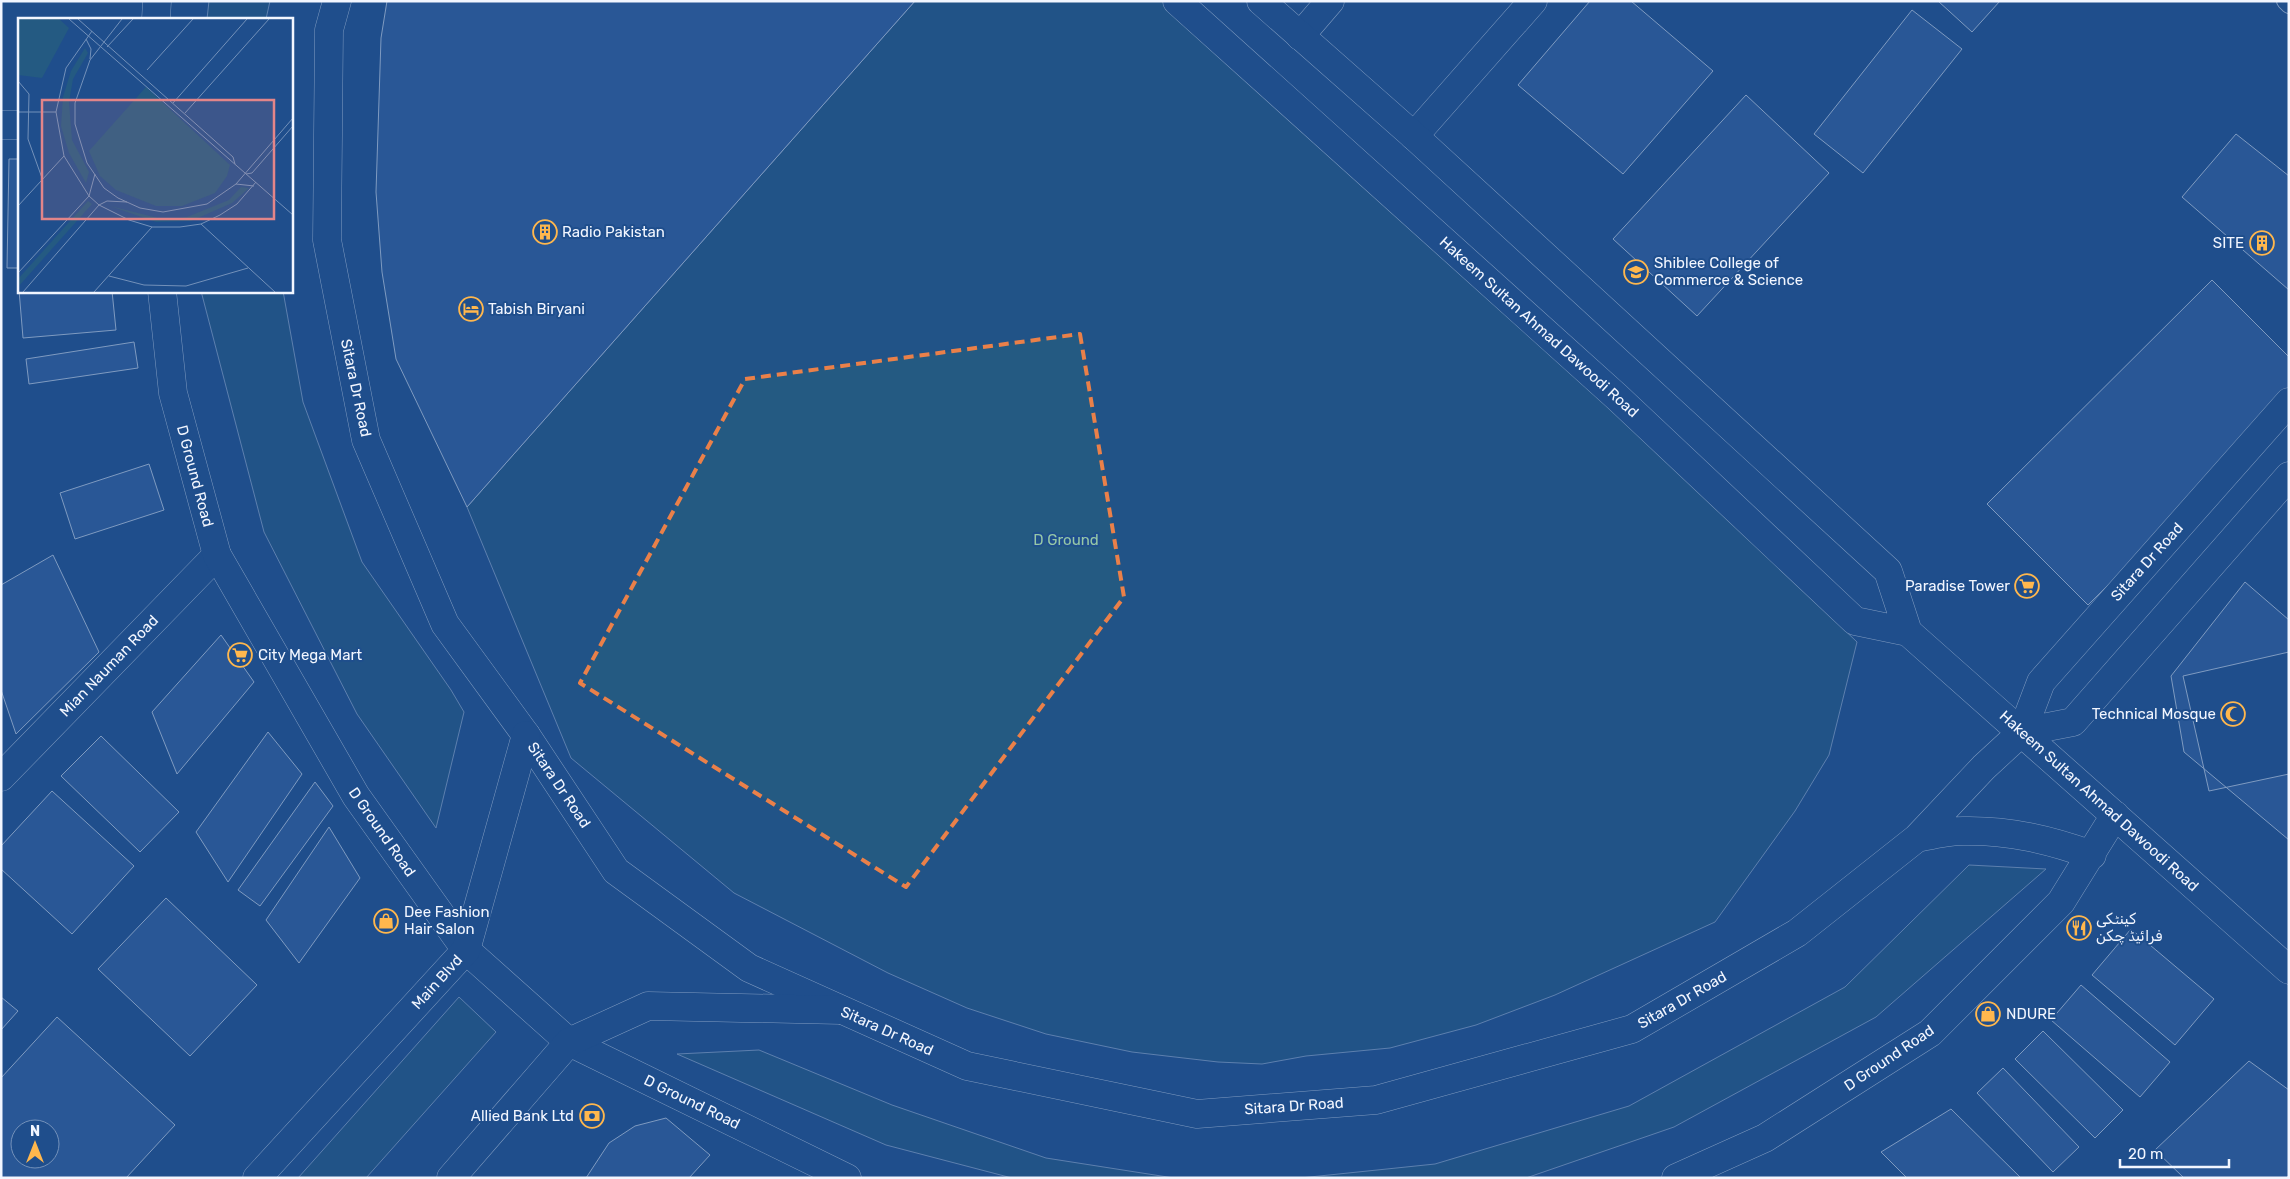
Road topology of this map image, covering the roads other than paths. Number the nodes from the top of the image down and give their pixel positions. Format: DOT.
graph roads {
  1 [pos="157,1"];
  2 [pos="337,1"];
  3 [pos="1178,1"];
  4 [pos="1261,1"];
  5 [pos="1330,1"];
  6 [pos="1533,1"];
  7 [pos="2285,2"];
  8 [pos="2289,5"];
  9 [pos="156,18"];
  10 [pos="1300,36"];
  11 [pos="1,125"];
  12 [pos="18,125"];
  13 [pos="1414,136"];
  14 [pos="162,292"];
  15 [pos="2289,402"];
  16 [pos="2289,476"];
  17 [pos="216,554"];
  18 [pos="1908,632"];
  19 [pos="2022,732"];
  20 [pos="526,735"];
  21 [pos="1,777"];
  22 [pos="2115,815"];
  23 [pos="1917,838"];
  24 [pos="2092,855"];
  25 [pos="466,950"];
  26 [pos="2289,970"];
  27 [pos="841,1010"];
  28 [pos="569,1042"];
  29 [pos="257,1178"];
  30 [pos="451,1178"];
  31 [pos="847,1178"];
  32 [pos="1676,1178"];
  1 -- 9 [label="street"];
  2 -- 20 [label="street, Sitara Dr Road"];
  3 -- 18 [label="street, Hakeem Sultan Ahmad Dawoodi Road"];
  4 -- 10 [label="street"];
  5 -- 10 [label="street"];
  6 -- 13 [label="street"];
  7 -- 8 [label="lane"];
  10 -- 13 [label="street"];
  11 -- 12 [label="street"];
  13 -- 18 [label="street"];
  14 -- 17 [label="street, D Ground Road"];
  15 -- 19 [label="street, Sitara Dr Road"];
  16 -- 19 [label="street"];
  17 -- 21 [label="street, Mian Nauman Road"];
  17 -- 25 [label="street, D Ground Road"];
  18 -- 19 [label="street, Hakeem Sultan Ahmad Dawoodi Road"];
  19 -- 22 [label="street, Hakeem Sultan Ahmad Dawoodi Road"];
  19 -- 23 [label="street, Sitara Dr Road"];
  20 -- 25 [label="street, Main Blvd"];
  20 -- 27 [label="street, Sitara Dr Road"];
  22 -- 24 [label="street, D Ground Road"];
  22 -- 26 [label="street, Hakeem Sultan Ahmad Dawoodi Road"];
  23 -- 24 [label="street"];
  23 -- 27 [label="street, Sitara Dr Road"];
  24 -- 32 [label="street, D Ground Road"];
  25 -- 28 [label="street, D Ground Road"];
  25 -- 29 [label="street, Main Blvd"];
  27 -- 28 [label="street"];
  28 -- 30 [label="street"];
  28 -- 31 [label="street, D Ground Road"];
}
